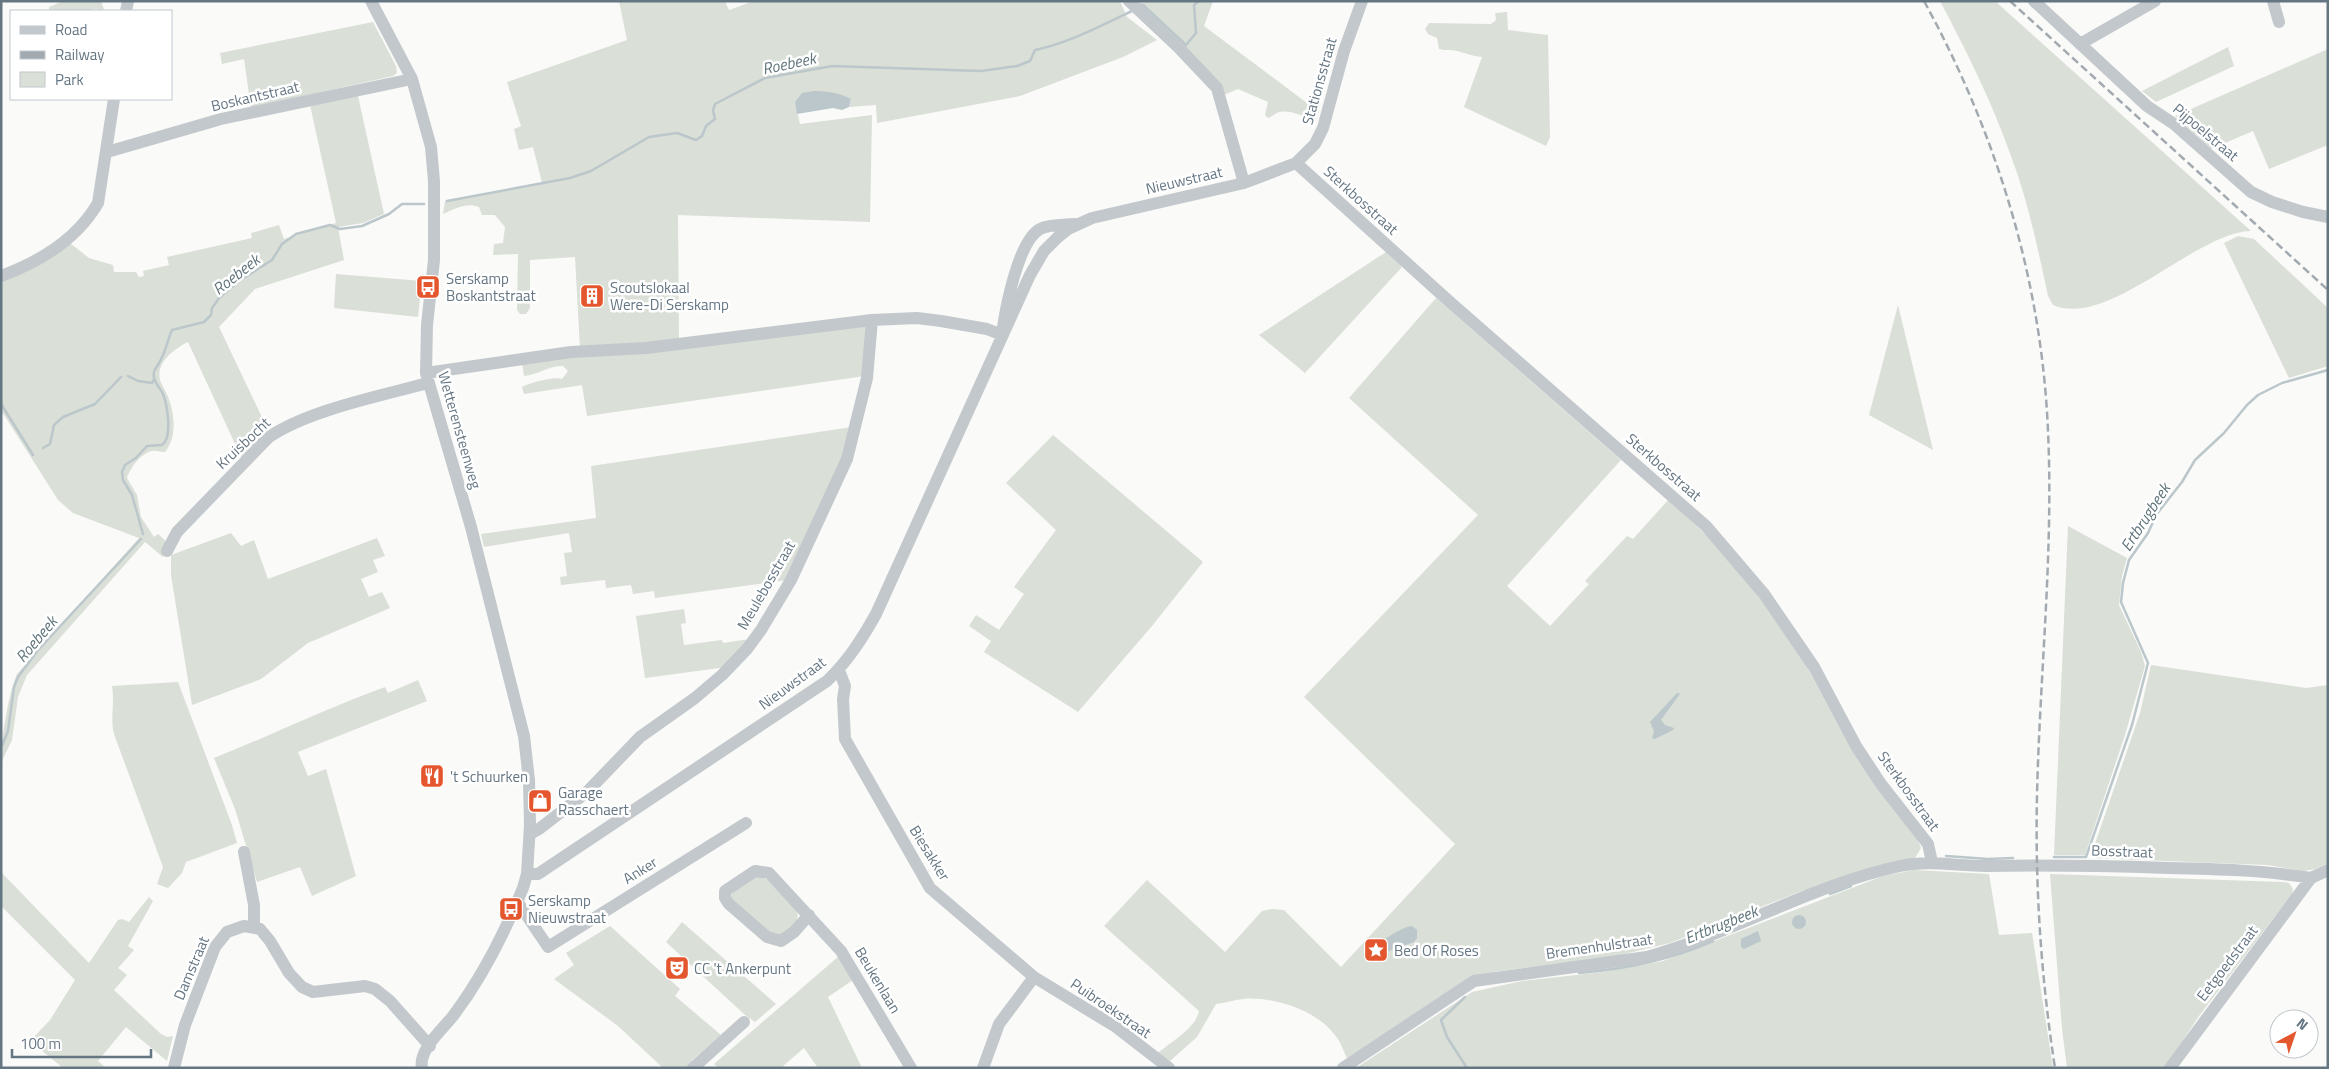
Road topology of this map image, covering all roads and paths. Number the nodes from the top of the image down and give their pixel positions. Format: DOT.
graph roads {
  1 [pos="371,1"];
  2 [pos="1129,1"];
  3 [pos="1362,1"];
  4 [pos="2034,1"];
  5 [pos="2155,1"];
  6 [pos="2273,1"];
  7 [pos="2279,22"];
  8 [pos="2080,44"];
  9 [pos="412,79"];
  10 [pos="114,100"];
  11 [pos="107,152"];
  12 [pos="1296,163"];
  13 [pos="1244,183"];
  14 [pos="2328,217"];
  15 [pos="1078,224"];
  16 [pos="1,276"];
  17 [pos="872,320"];
  18 [pos="1002,335"];
  19 [pos="427,378"];
  20 [pos="167,551"];
  21 [pos="839,670"];
  22 [pos="746,823"];
  23 [pos="530,834"];
  24 [pos="244,852"];
  25 [pos="1932,862"];
  26 [pos="2328,870"];
  27 [pos="526,874"];
  28 [pos="2311,878"];
  29 [pos="517,901"];
  30 [pos="809,916"];
  31 [pos="254,927"];
  32 [pos="1034,977"];
  33 [pos="744,1022"];
  34 [pos="430,1046"];
  35 [pos="174,1068"];
  36 [pos="422,1068"];
  37 [pos="693,1068"];
  38 [pos="911,1068"];
  39 [pos="983,1068"];
  40 [pos="1169,1068"];
  41 [pos="1343,1068"];
  42 [pos="2170,1068"];
  1 -- 9 [label="street, Wetterensteenweg"];
  2 -- 13 [label="street"];
  3 -- 12 [label="street, Stationsstraat"];
  4 -- 8 [label="street, Pijpoelstraat"];
  5 -- 8 [label="street"];
  6 -- 7 [label="street"];
  8 -- 14 [label="street, Pijpoelstraat"];
  9 -- 11 [label="street, Boskantstraat"];
  9 -- 19 [label="street, Wetterensteenweg"];
  10 -- 11 [label="street"];
  11 -- 16 [label="street"];
  12 -- 13 [label="street, Nieuwstraat"];
  12 -- 25 [label="street, Sterkbosstraat"];
  13 -- 15 [label="street, Nieuwstraat"];
  15 -- 18 [label="street, Nieuwstraat"];
  15 -- 18 [label="street, Nieuwstraat"];
  17 -- 18 [label="street, Kruisbocht"];
  17 -- 19 [label="street, Kruisbocht"];
  17 -- 23 [label="street, Meulebosstraat"];
  18 -- 21 [label="street, Nieuwstraat"];
  19 -- 20 [label="street, Kruisbocht"];
  19 -- 23 [label="street, Wetterensteenweg"];
  21 -- 27 [label="street, Nieuwstraat"];
  21 -- 32 [label="street, Biesakker"];
  22 -- 29 [label="street, Anker"];
  23 -- 27 [label="street, Wetterensteenweg"];
  24 -- 31 [label="street"];
  25 -- 28 [label="street, Bosstraat"];
  25 -- 41 [label="street, Bremenhulstraat"];
  26 -- 28 [label="street"];
  27 -- 29 [label="street"];
  28 -- 42 [label="street, Eetgoedstraat"];
  29 -- 34 [label="street"];
  30 -- 30 [label="street, Beukenlaan"];
  30 -- 38 [label="street, Beukenlaan"];
  31 -- 34 [label="street"];
  31 -- 35 [label="street, Damstraat"];
  32 -- 39 [label="street"];
  32 -- 40 [label="street, Puibroekstraat"];
  33 -- 37 [label="street"];
  34 -- 36 [label="street"];
}
